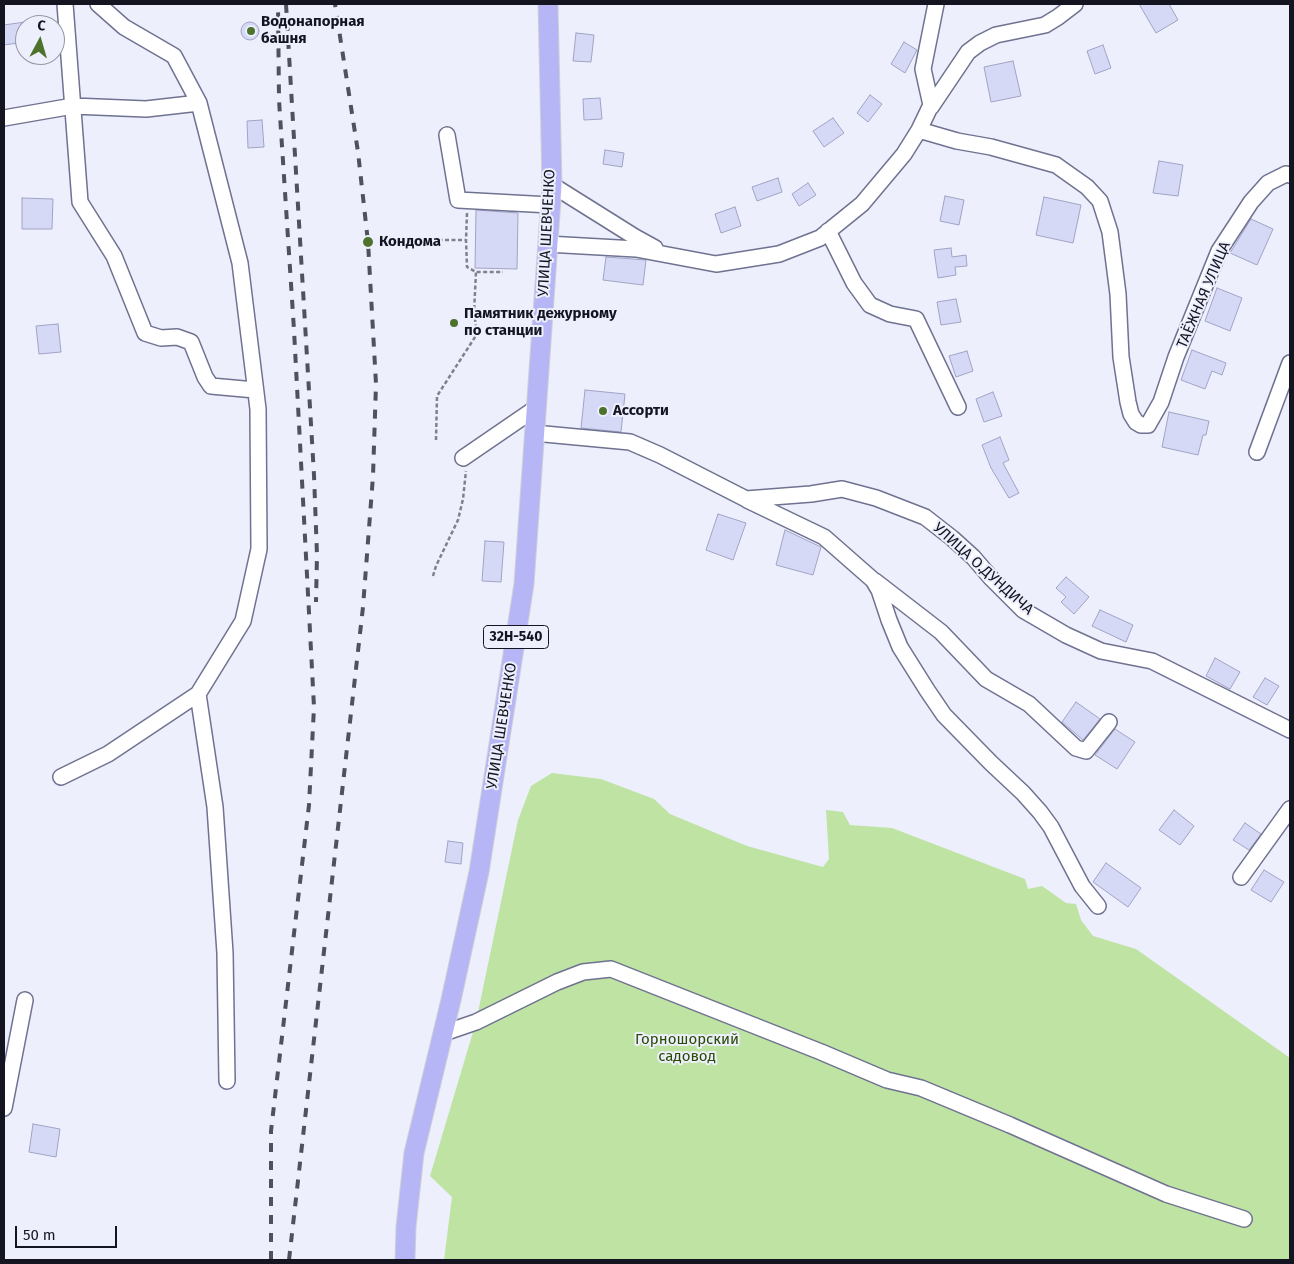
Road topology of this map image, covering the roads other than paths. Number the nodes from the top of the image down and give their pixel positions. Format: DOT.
graph roads {
  1 [pos="64,4"];
  2 [pos="98,4"];
  3 [pos="548,4"];
  4 [pos="936,4"];
  5 [pos="1075,4"];
  6 [pos="199,103"];
  7 [pos="73,106"];
  8 [pos="931,107"];
  9 [pos="4,118"];
  10 [pos="919,130"];
  11 [pos="447,135"];
  12 [pos="1290,175"];
  13 [pos="552,185"];
  14 [pos="550,205"];
  15 [pos="828,231"];
  16 [pos="547,244"];
  17 [pos="672,256"];
  18 [pos="1290,363"];
  19 [pos="255,390"];
  20 [pos="958,407"];
  21 [pos="536,408"];
  22 [pos="534,433"];
  23 [pos="1257,452"];
  24 [pos="465,456"];
  25 [pos="746,499"];
  26 [pos="873,580"];
  27 [pos="198,694"];
  28 [pos="1109,722"];
  29 [pos="1290,730"];
  30 [pos="61,777"];
  31 [pos="1290,809"];
  32 [pos="1242,877"];
  33 [pos="1098,906"];
  34 [pos="25,1000"];
  35 [pos="444,1033"];
  36 [pos="227,1081"];
  37 [pos="4,1108"];
  38 [pos="1244,1219"];
  39 [pos="405,1260"];
  1 -- 7 [label="street"];
  2 -- 6 [label="street"];
  3 -- 13 [label="main road, УЛИЦА ШЕВЧЕНКО / 32Н-540"];
  4 -- 8 [label="street"];
  5 -- 8 [label="street"];
  6 -- 7 [label="street"];
  6 -- 19 [label="street"];
  7 -- 9 [label="street"];
  7 -- 19 [label="street"];
  8 -- 10 [label="street"];
  10 -- 12 [label="street, ТАЁЖНАЯ УЛИЦА"];
  10 -- 15 [label="street"];
  11 -- 14 [label="street"];
  13 -- 14 [label="main road, УЛИЦА ШЕВЧЕНКО / 32Н-540"];
  13 -- 17 [label="street"];
  14 -- 16 [label="main road, УЛИЦА ШЕВЧЕНКО / 32Н-540"];
  15 -- 17 [label="street"];
  15 -- 20 [label="street"];
  16 -- 17 [label="street"];
  16 -- 21 [label="main road, УЛИЦА ШЕВЧЕНКО / 32Н-540"];
  18 -- 23 [label="street"];
  19 -- 27 [label="street"];
  21 -- 22 [label="main road, УЛИЦА ШЕВЧЕНКО / 32Н-540"];
  21 -- 24 [label="street"];
  22 -- 25 [label="street"];
  22 -- 35 [label="main road, УЛИЦА ШЕВЧЕНКО / 32Н-540"];
  25 -- 26 [label="street"];
  25 -- 29 [label="street, УЛИЦА О.ДУНДИЧА"];
  26 -- 28 [label="street"];
  26 -- 33 [label="street"];
  27 -- 30 [label="street"];
  27 -- 36 [label="street"];
  31 -- 32 [label="street"];
  34 -- 37 [label="street"];
  35 -- 38 [label="street"];
  35 -- 39 [label="main road, УЛИЦА ШЕВЧЕНКО / 32Н-540"];
}
